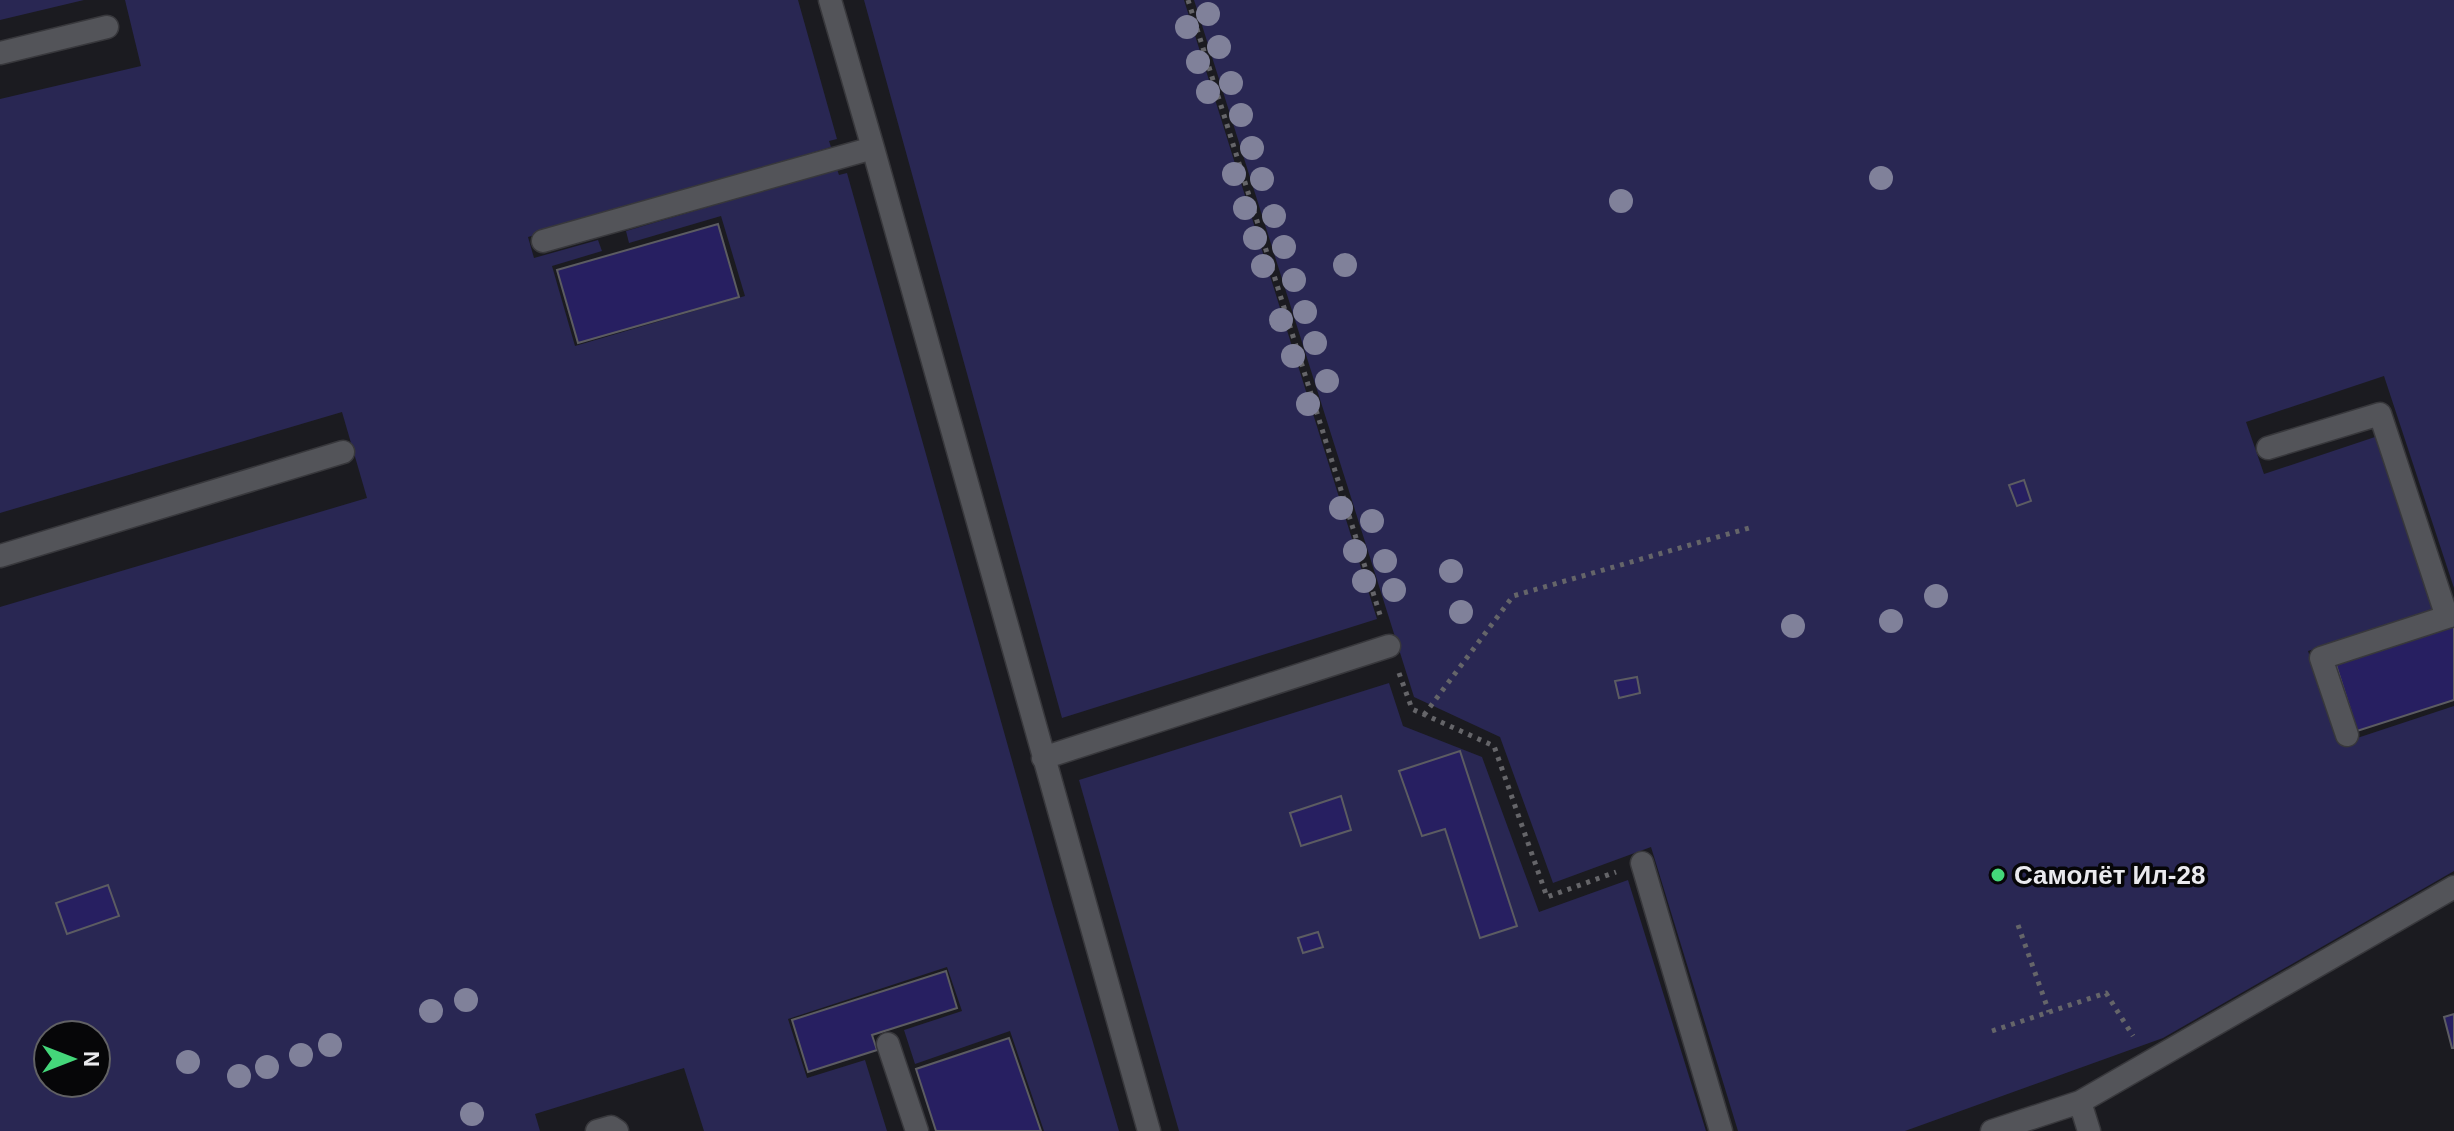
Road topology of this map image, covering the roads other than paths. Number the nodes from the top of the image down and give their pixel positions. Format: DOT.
graph roads {
  1 [pos="830,0"];
  2 [pos="107,27"];
  3 [pos="0,53"];
  4 [pos="873,148"];
  5 [pos="543,241"];
  6 [pos="2268,448"];
  7 [pos="343,452"];
  8 [pos="0,556"];
  9 [pos="2451,616"];
  10 [pos="1389,646"];
  11 [pos="2347,735"];
  12 [pos="1043,758"];
  13 [pos="1642,863"];
  14 [pos="2454,887"];
  15 [pos="888,1044"];
  16 [pos="2080,1102"];
  17 [pos="597,1131"];
  18 [pos="617,1131"];
  19 [pos="917,1131"];
  20 [pos="1149,1131"];
  21 [pos="1721,1131"];
  22 [pos="1992,1131"];
  23 [pos="2089,1131"];
  1 -- 4 [label="lane"];
  2 -- 3 [label="lane"];
  4 -- 5 [label="lane"];
  4 -- 12 [label="lane"];
  6 -- 9 [label="lane"];
  7 -- 8 [label="lane"];
  9 -- 11 [label="lane"];
  10 -- 12 [label="lane"];
  12 -- 20 [label="lane"];
  13 -- 21 [label="lane"];
  14 -- 16 [label="lane"];
  15 -- 19 [label="lane"];
  16 -- 22 [label="lane"];
  16 -- 23 [label="lane"];
  17 -- 18 [label="lane"];
}
